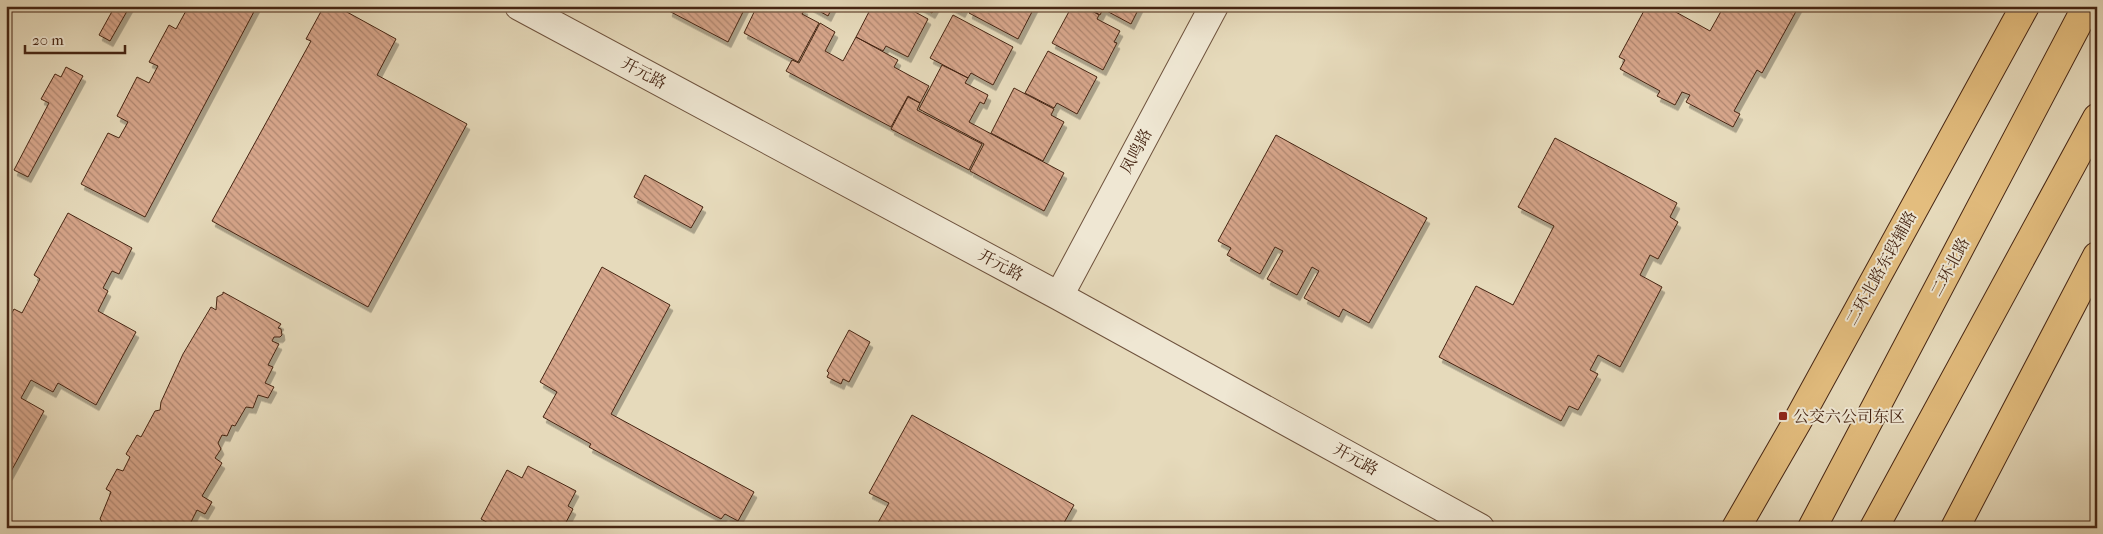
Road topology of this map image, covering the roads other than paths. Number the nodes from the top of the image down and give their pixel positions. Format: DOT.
graph roads {
  1 [pos="519,6"];
  2 [pos="1214,6"];
  3 [pos="2025,6"];
  4 [pos="2087,6"];
  5 [pos="2097,118"];
  6 [pos="2097,256"];
  7 [pos="1059,296"];
  8 [pos="1480,528"];
  9 [pos="1736,528"];
  10 [pos="1812,528"];
  11 [pos="1874,528"];
  12 [pos="1955,528"];
  1 -- 7 [label="street, 开元路"];
  2 -- 7 [label="street, 凤鸣路"];
  3 -- 9 [label="main road, 二环北路东段辅路"];
  4 -- 10 [label="main road, 二环北路"];
  5 -- 11 [label="main road"];
  6 -- 12 [label="main road"];
  7 -- 8 [label="street, 开元路"];
}
